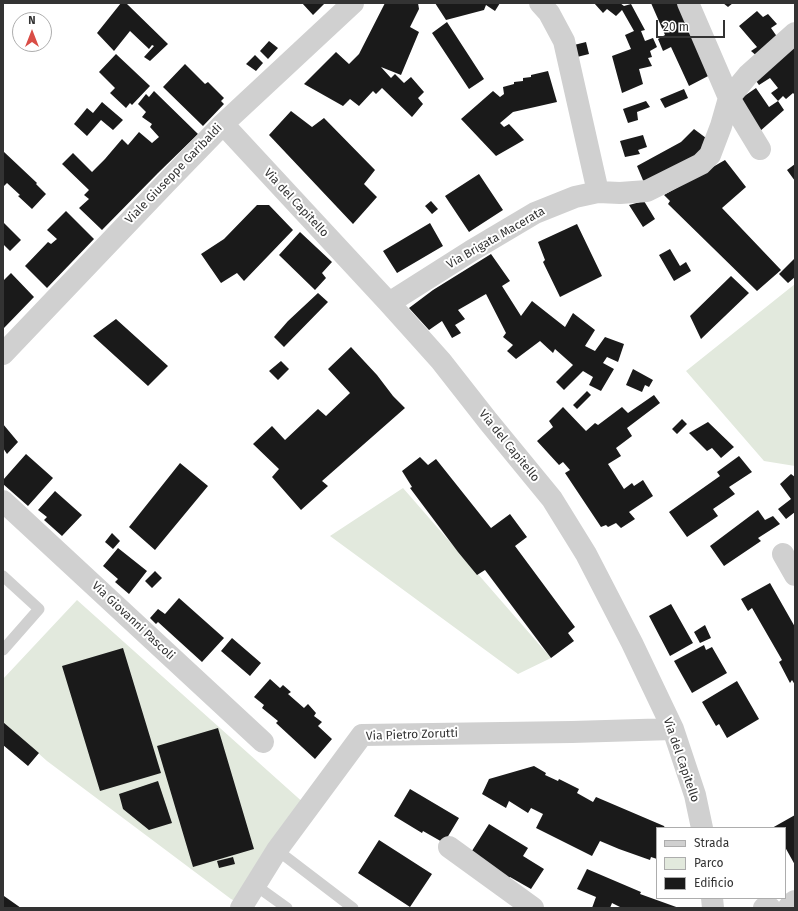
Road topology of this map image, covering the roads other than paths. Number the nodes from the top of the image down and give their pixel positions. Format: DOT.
graph roads {
  1 [pos="353,3"];
  2 [pos="540,3"];
  3 [pos="688,3"];
  4 [pos="795,33"];
  5 [pos="729,98"];
  6 [pos="223,124"];
  7 [pos="760,149"];
  8 [pos="598,192"];
  9 [pos="389,303"];
  10 [pos="3,354"];
  11 [pos="3,501"];
  12 [pos="783,554"];
  13 [pos="795,575"];
  14 [pos="3,576"];
  15 [pos="3,650"];
  16 [pos="673,729"];
  17 [pos="263,742"];
  18 [pos="702,827"];
  19 [pos="449,847"];
  20 [pos="277,850"];
  21 [pos="255,885"];
  22 [pos="795,901"];
  23 [pos="241,908"];
  24 [pos="286,908"];
  25 [pos="353,908"];
  26 [pos="534,908"];
  27 [pos="764,908"];
  28 [pos="770,908"];
  29 [pos="788,908"];
  1 -- 6 [label="street, Viale Giuseppe Garibaldi"];
  2 -- 8 [label="street"];
  3 -- 5 [label="street"];
  4 -- 5 [label="street, Via Brigata Macerata"];
  5 -- 7 [label="street"];
  5 -- 8 [label="street, Via Brigata Macerata"];
  6 -- 9 [label="street, Via del Capitello"];
  6 -- 10 [label="street, Viale Giuseppe Garibaldi"];
  8 -- 9 [label="street, Via Brigata Macerata"];
  9 -- 16 [label="street, Via del Capitello"];
  11 -- 17 [label="street, Via Giovanni Pascoli"];
  12 -- 13 [label="street"];
  14 -- 15 [label="lane"];
  16 -- 18 [label="street, Via del Capitello"];
  16 -- 20 [label="street, Via Pietro Zorutti"];
  19 -- 26 [label="street"];
  20 -- 21 [label="street, Via Pietro Zorutti"];
  20 -- 25 [label="lane"];
  21 -- 23 [label="street, Via Pietro Zorutti"];
  21 -- 24 [label="lane"];
  22 -- 29 [label="street"];
  27 -- 28 [label="street"];
}
